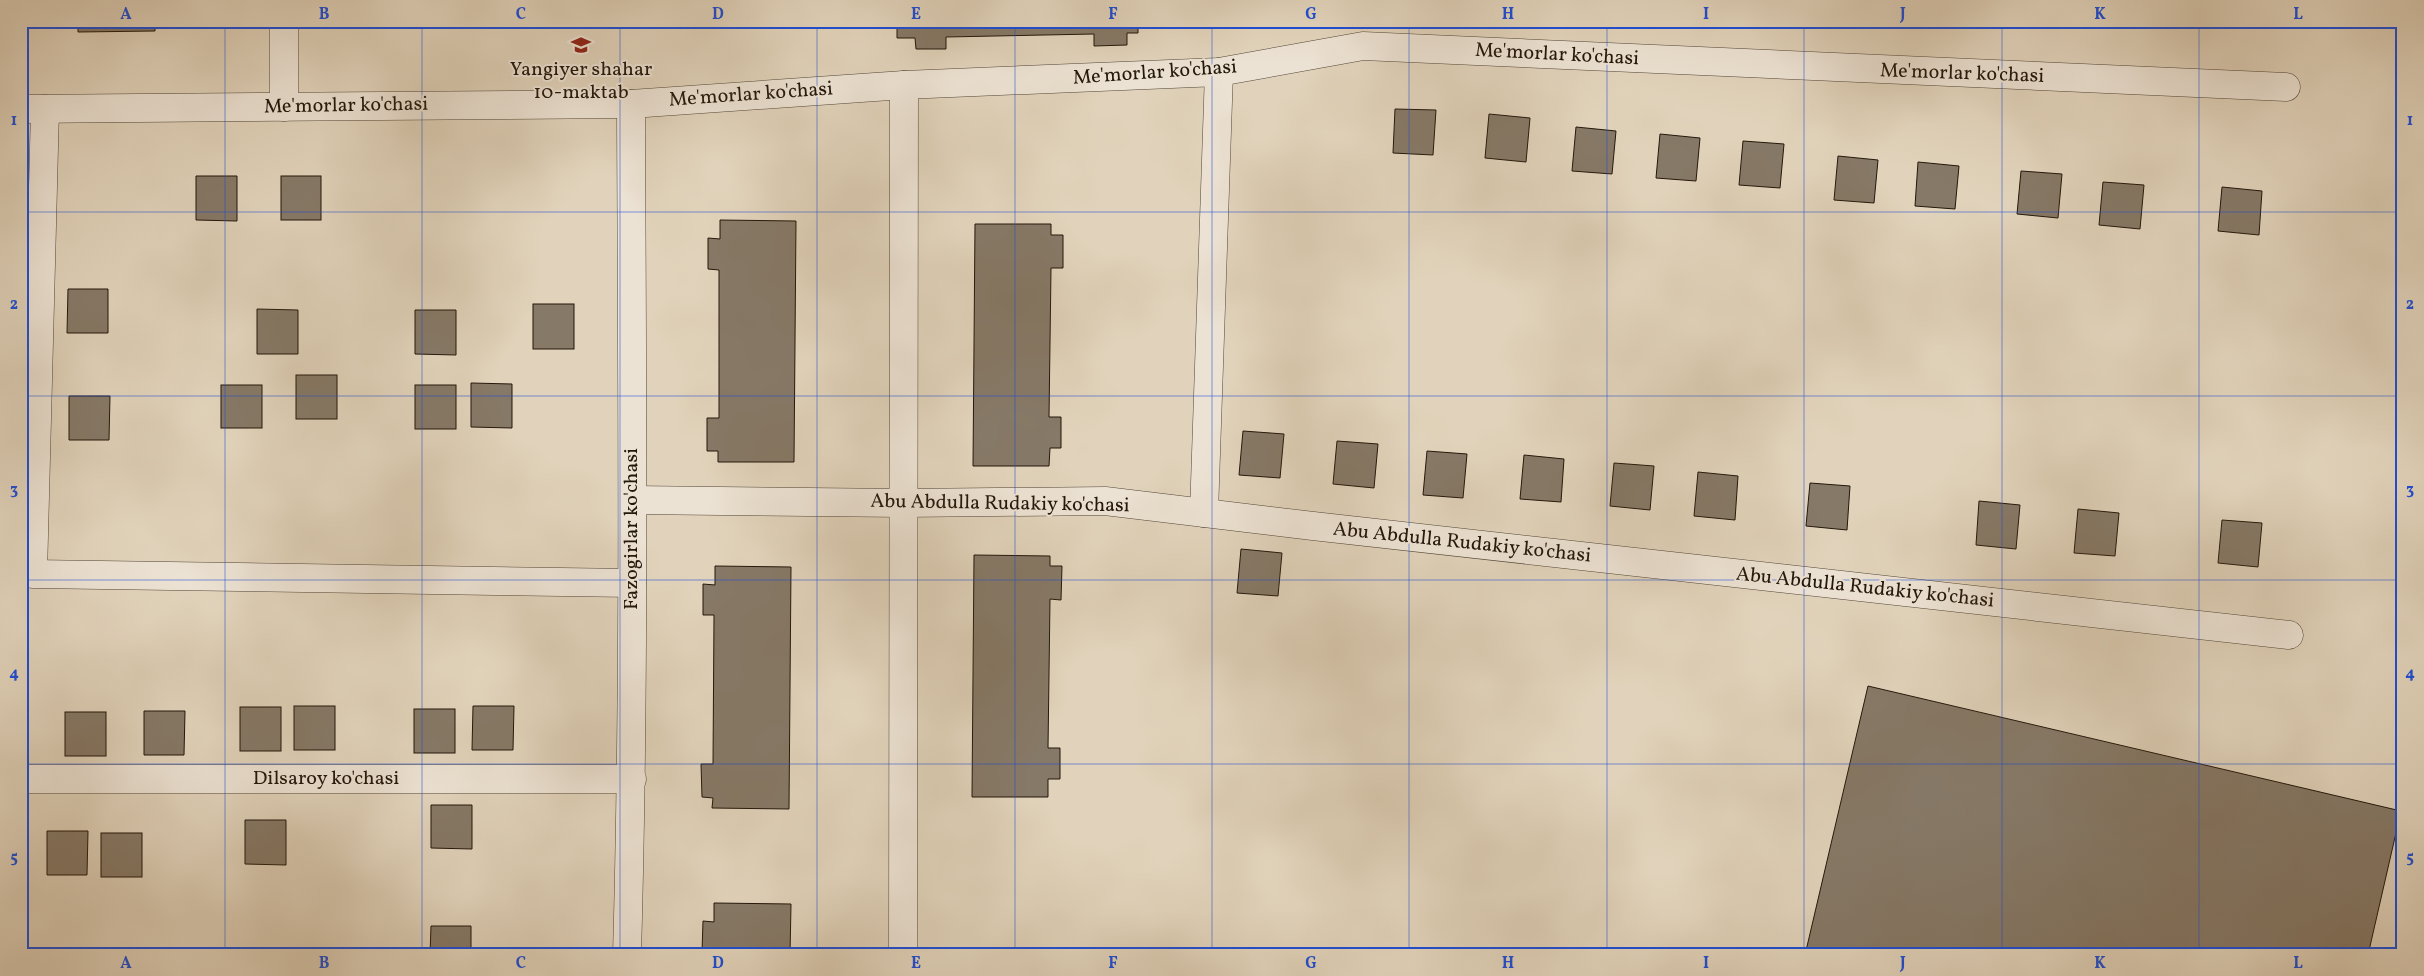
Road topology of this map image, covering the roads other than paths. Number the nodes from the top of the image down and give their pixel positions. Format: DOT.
graph roads {
  1 [pos="284,21"];
  2 [pos="1219,72"];
  3 [pos="904,85"];
  4 [pos="2286,88"];
  5 [pos="631,104"];
  6 [pos="284,107"];
  7 [pos="33,109"];
  8 [pos="633,500"];
  9 [pos="903,503"];
  10 [pos="1204,513"];
  11 [pos="632,583"];
  12 [pos="2289,635"];
  13 [pos="21,779"];
  14 [pos="632,779"];
  15 [pos="627,955"];
  16 [pos="902,955"];
  1 -- 6 [label="street"];
  2 -- 3 [label="street, Me'morlar ko'chasi"];
  2 -- 4 [label="street, Me'morlar ko'chasi"];
  2 -- 10 [label="street"];
  3 -- 5 [label="street, Me'morlar ko'chasi"];
  3 -- 9 [label="street"];
  5 -- 6 [label="street, Me'morlar ko'chasi"];
  5 -- 8 [label="street, Fazogirlar ko'chasi"];
  6 -- 7 [label="street, Me'morlar ko'chasi"];
  7 -- 11 [label="street"];
  8 -- 9 [label="street, Abu Abdulla Rudakiy ko'chasi"];
  8 -- 11 [label="street, Fazogirlar ko'chasi"];
  9 -- 10 [label="street, Abu Abdulla Rudakiy ko'chasi"];
  9 -- 16 [label="street"];
  10 -- 12 [label="street, Abu Abdulla Rudakiy ko'chasi"];
  11 -- 14 [label="street, Fazogirlar ko'chasi"];
  13 -- 14 [label="street, Dilsaroy ko'chasi"];
  14 -- 15 [label="street, Fazogirlar ko'chasi"];
}
